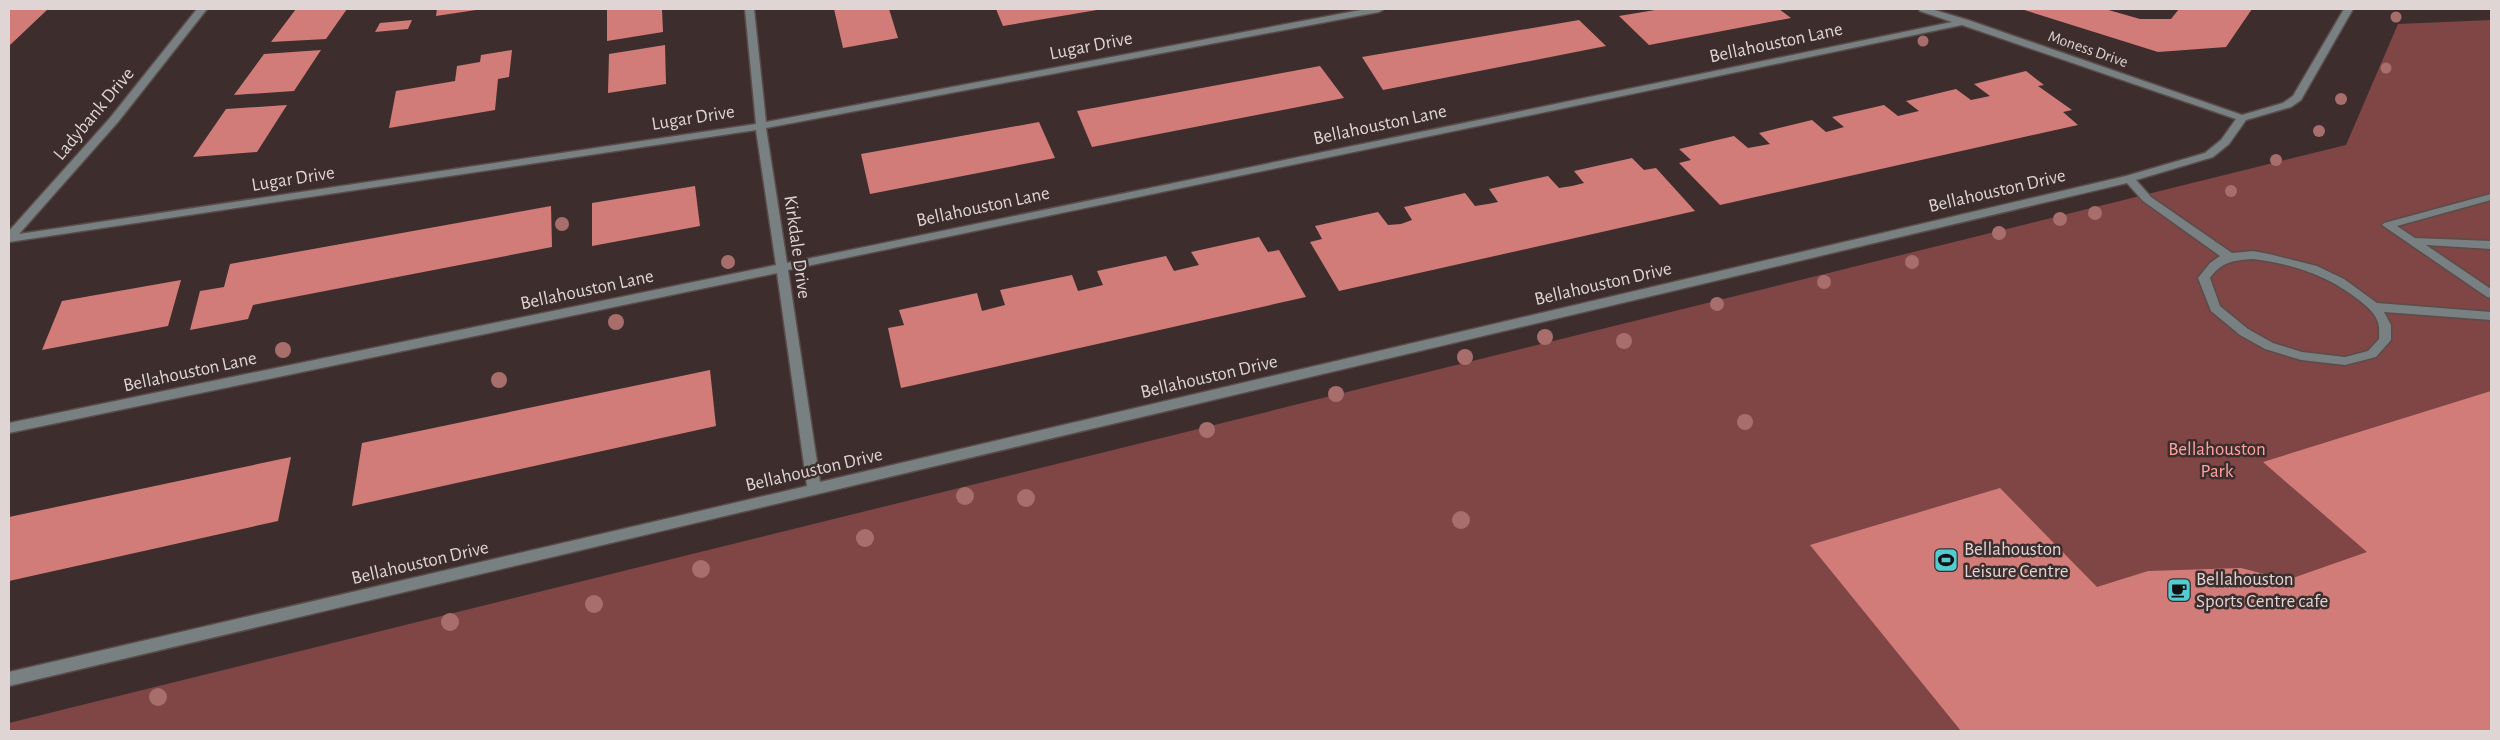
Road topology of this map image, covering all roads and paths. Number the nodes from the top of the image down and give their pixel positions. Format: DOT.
graph roads {
  1 [pos="202,9"];
  2 [pos="749,9"];
  3 [pos="1379,9"];
  4 [pos="1923,9"];
  5 [pos="2349,9"];
  6 [pos="1965,22"];
  7 [pos="2242,118"];
  8 [pos="762,126"];
  9 [pos="2129,179"];
  10 [pos="2491,197"];
  11 [pos="9,238"];
  12 [pos="2412,241"];
  13 [pos="2491,245"];
  14 [pos="2229,257"];
  15 [pos="782,267"];
  16 [pos="2491,294"];
  17 [pos="2374,307"];
  18 [pos="2491,316"];
  19 [pos="9,428"];
  20 [pos="814,490"];
  21 [pos="9,679"];
  1 -- 11 [label="street, Ladybank Drive"];
  2 -- 8 [label="street, Kirkdale Drive"];
  3 -- 8 [label="street, Lugar Drive"];
  4 -- 6 [label="street, Moness Drive"];
  5 -- 7 [label="street"];
  6 -- 7 [label="street, Moness Drive"];
  6 -- 15 [label="street, Bellahouston Lane"];
  7 -- 9 [label="street, Bellahouston Drive"];
  8 -- 11 [label="street, Lugar Drive"];
  8 -- 15 [label="street, Kirkdale Drive"];
  9 -- 14 [label="street"];
  9 -- 20 [label="street, Bellahouston Drive"];
  10 -- 12 [label="street"];
  12 -- 13 [label="street"];
  12 -- 16 [label="street"];
  14 -- 17 [label="street"];
  14 -- 17 [label="street"];
  15 -- 19 [label="street, Bellahouston Lane"];
  15 -- 20 [label="street, Kirkdale Drive"];
  17 -- 18 [label="street"];
  20 -- 21 [label="street, Bellahouston Drive"];
}
